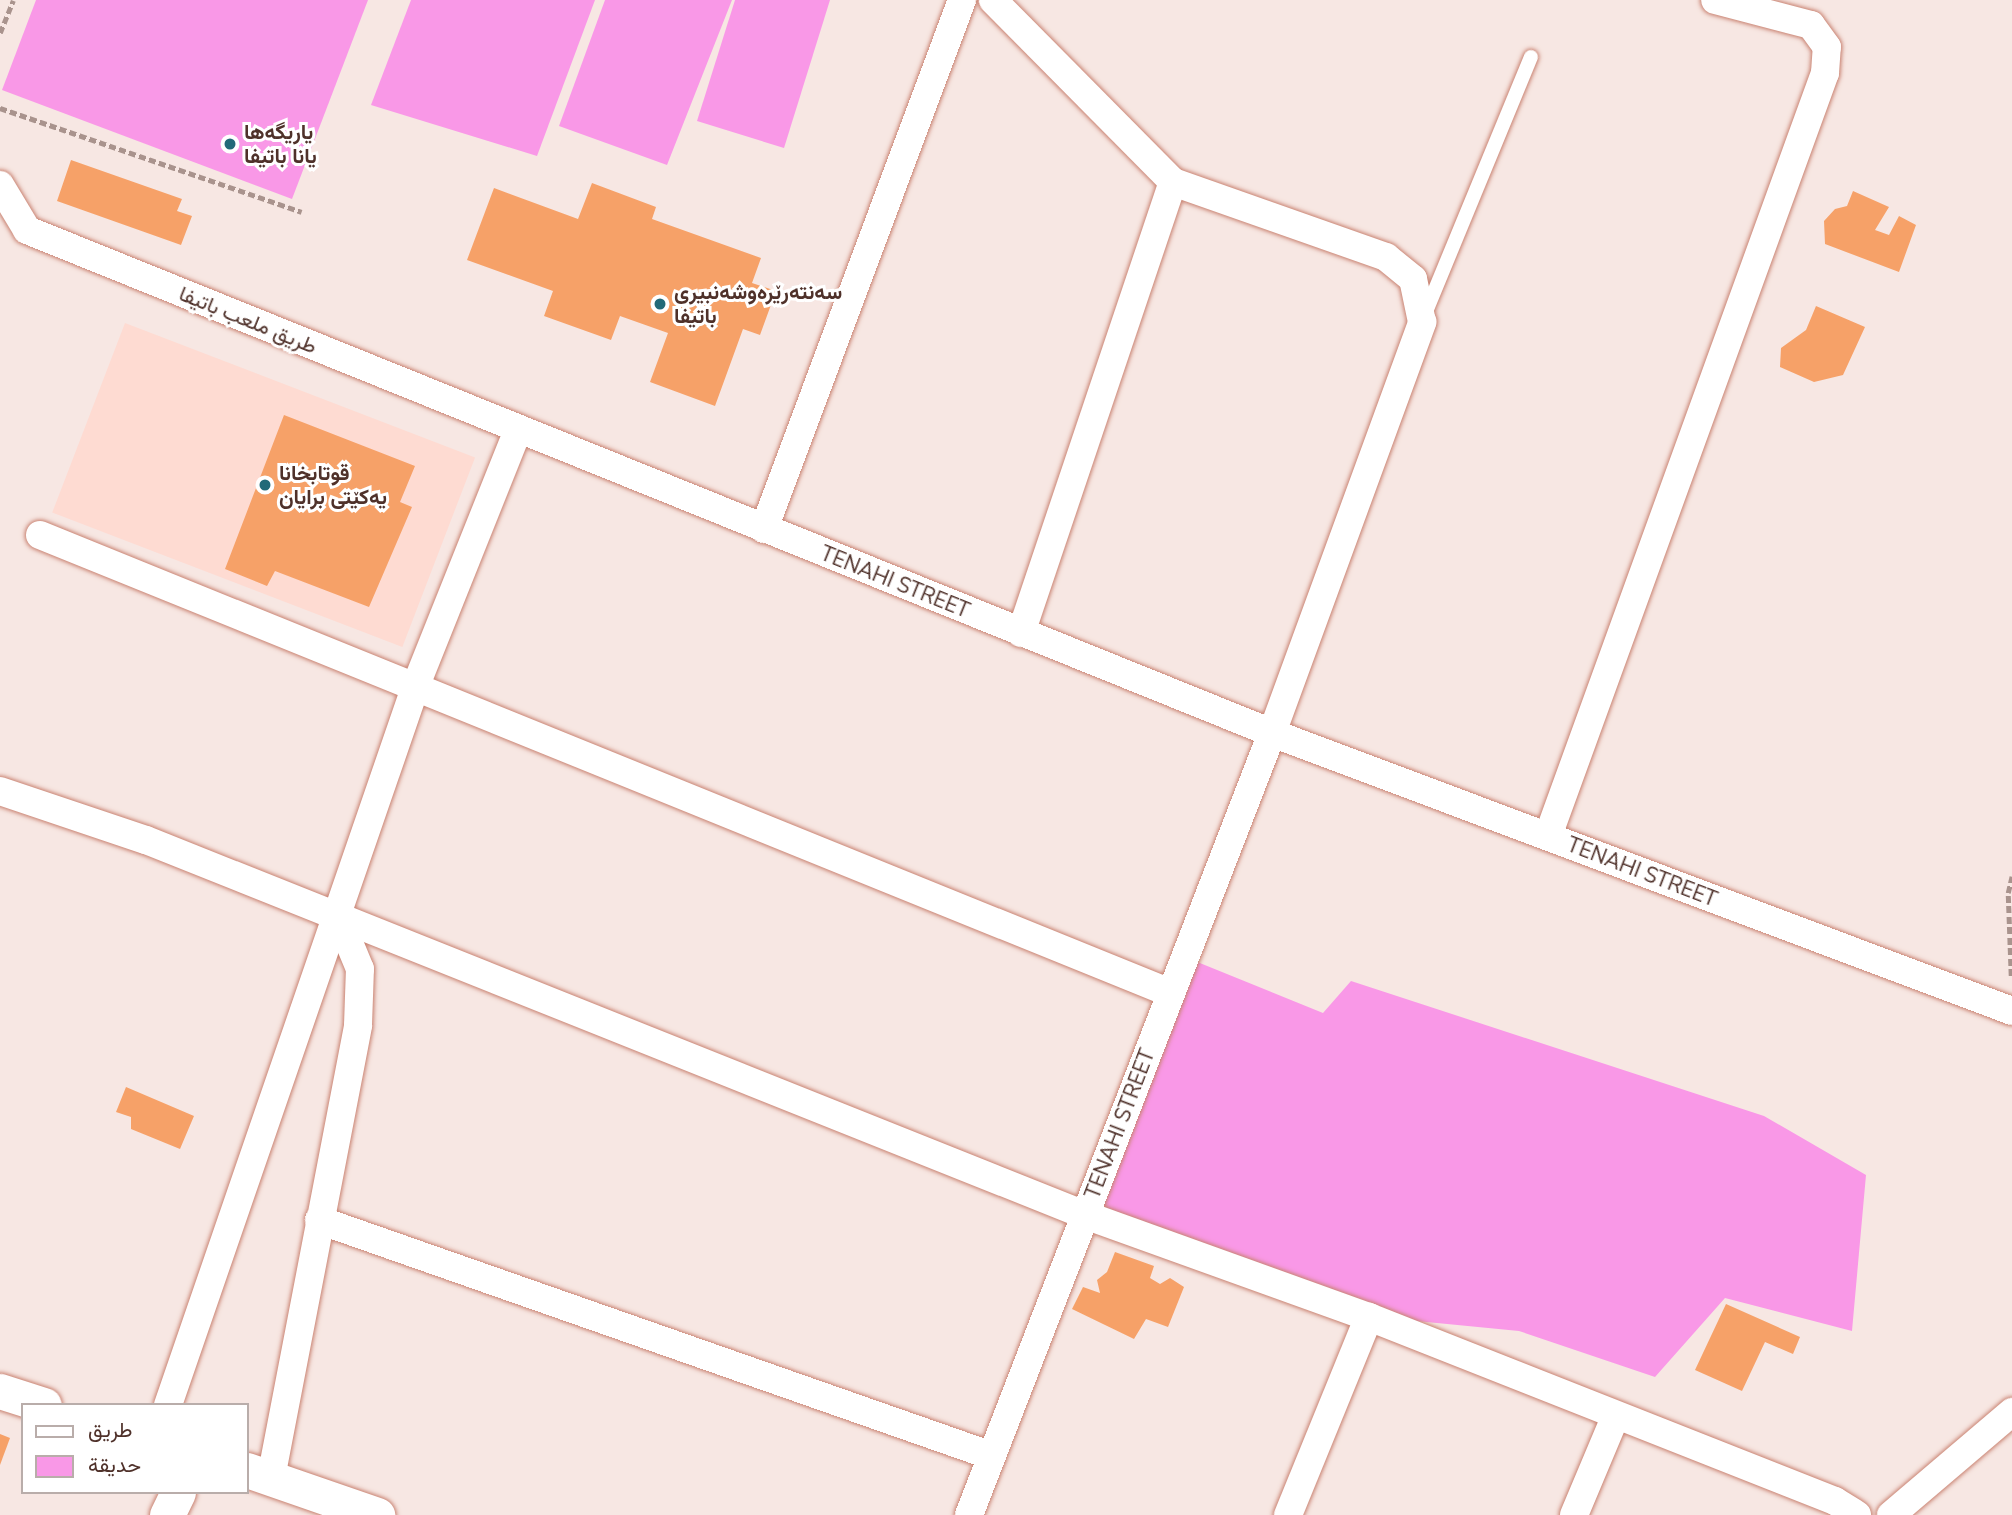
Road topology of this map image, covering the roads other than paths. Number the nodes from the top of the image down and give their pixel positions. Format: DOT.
graph roads {
  1 [pos="962,0"];
  2 [pos="993,0"];
  3 [pos="1715,0"];
  4 [pos="1531,57"];
  5 [pos="1173,182"];
  6 [pos="0,185"];
  7 [pos="1422,322"];
  8 [pos="518,430"];
  9 [pos="764,529"];
  10 [pos="40,535"];
  11 [pos="1021,633"];
  12 [pos="416,685"];
  13 [pos="1272,733"];
  14 [pos="0,791"];
  15 [pos="1548,836"];
  16 [pos="338,916"];
  17 [pos="1170,993"];
  18 [pos="2012,1011"];
  19 [pos="1085,1215"];
  20 [pos="318,1220"];
  21 [pos="1369,1317"];
  22 [pos="0,1391"];
  23 [pos="38,1403"];
  24 [pos="169,1403"];
  25 [pos="2012,1412"];
  26 [pos="1616,1415"];
  27 [pos="992,1456"];
  28 [pos="259,1474"];
  29 [pos="177,1494"];
  30 [pos="167,1515"];
  31 [pos="377,1515"];
  32 [pos="969,1515"];
  33 [pos="1288,1515"];
  34 [pos="1574,1515"];
  35 [pos="1857,1515"];
  36 [pos="1891,1515"];
  1 -- 9 [label="street"];
  2 -- 5 [label="street"];
  3 -- 15 [label="street"];
  4 -- 7 [label="lane"];
  5 -- 7 [label="street"];
  5 -- 11 [label="street"];
  6 -- 8 [label="street, طريق ملعب باتيفا"];
  7 -- 13 [label="street"];
  8 -- 9 [label="street, TENAHI STREET"];
  8 -- 12 [label="street"];
  9 -- 11 [label="street, TENAHI STREET"];
  10 -- 12 [label="street"];
  11 -- 13 [label="street, TENAHI STREET"];
  12 -- 16 [label="street"];
  12 -- 17 [label="street"];
  13 -- 15 [label="street, TENAHI STREET"];
  13 -- 17 [label="street, TENAHI STREET"];
  14 -- 16 [label="street"];
  15 -- 18 [label="street, TENAHI STREET"];
  16 -- 19 [label="street"];
  16 -- 20 [label="street"];
  16 -- 24 [label="street"];
  17 -- 19 [label="street, TENAHI STREET"];
  19 -- 21 [label="street"];
  19 -- 27 [label="street, TENAHI STREET"];
  20 -- 27 [label="street"];
  20 -- 28 [label="street"];
  21 -- 26 [label="street"];
  21 -- 33 [label="street"];
  22 -- 23 [label="street"];
  25 -- 36 [label="street"];
  26 -- 34 [label="street"];
  26 -- 35 [label="street"];
  27 -- 32 [label="street, TENAHI STREET"];
  28 -- 31 [label="street"];
  29 -- 30 [label="street"];
}
